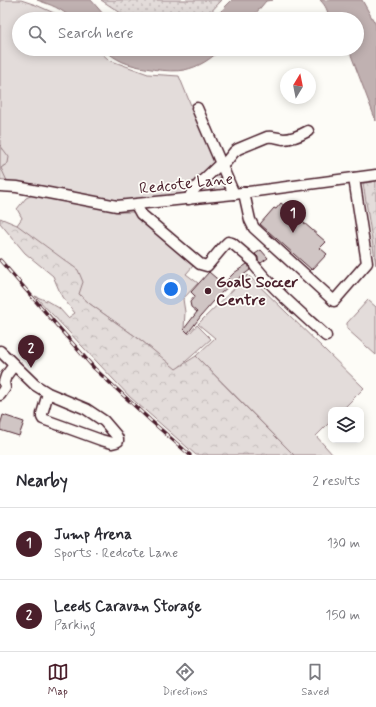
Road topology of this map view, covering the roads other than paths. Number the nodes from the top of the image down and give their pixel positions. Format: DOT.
graph roads {
  1 [pos="197,108"];
  2 [pos="308,131"];
  3 [pos="222,164"];
  4 [pos="376,175"];
  5 [pos="354,178"];
  6 [pos="0,186"];
  7 [pos="239,193"];
  8 [pos="189,199"];
  9 [pos="136,205"];
  10 [pos="326,336"];
  11 [pos="0,351"];
  12 [pos="14,365"];
  13 [pos="48,394"];
  14 [pos="0,395"];
  1 -- 3 [label="street"];
  2 -- 3 [label="street"];
  3 -- 7 [label="street"];
  3 -- 8 [label="street"];
  4 -- 5 [label="street, Redcote Lane"];
  5 -- 7 [label="street, Redcote Lane"];
  5 -- 7 [label="street"];
  6 -- 9 [label="street, Redcote Lane"];
  7 -- 8 [label="street, Redcote Lane"];
  8 -- 9 [label="street, Redcote Lane"];
  9 -- 10 [label="street"];
  11 -- 12 [label="street"];
  12 -- 13 [label="street"];
  12 -- 14 [label="street"];
  13 -- 13 [label="street"];
}
